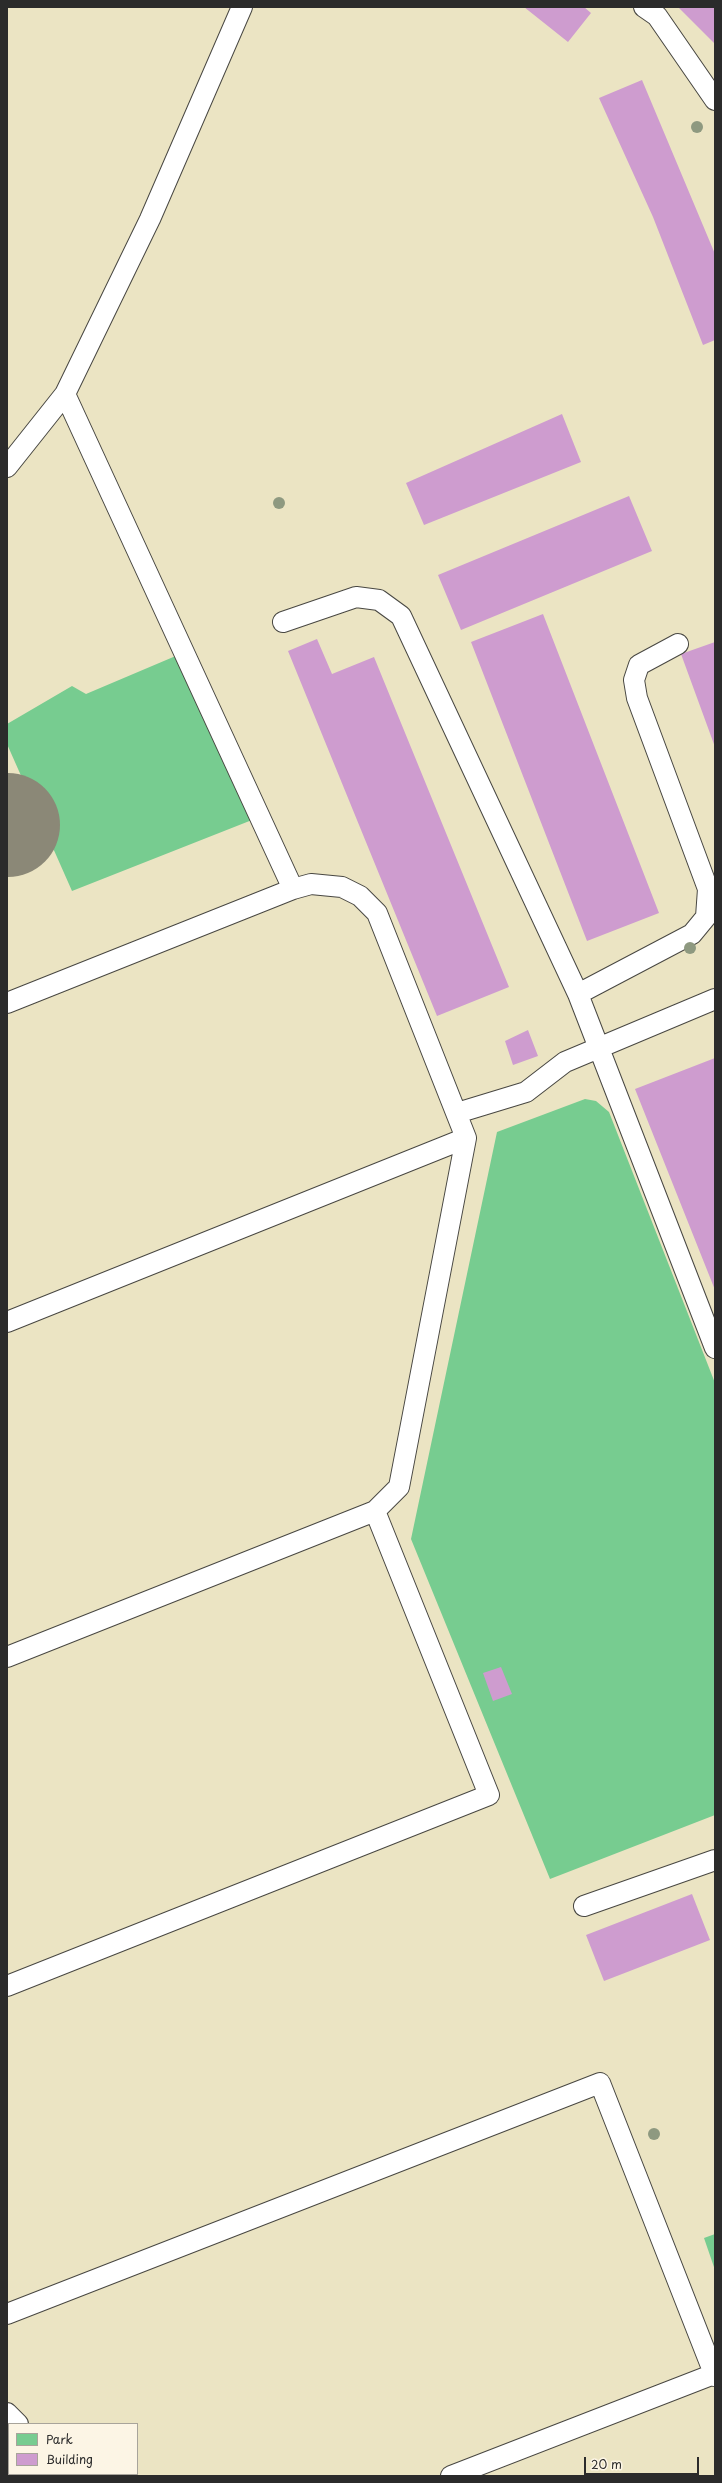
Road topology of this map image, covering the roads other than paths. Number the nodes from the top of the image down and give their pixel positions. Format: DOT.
graph roads {
  1 [pos="242,7"];
  2 [pos="644,7"];
  3 [pos="715,100"];
  4 [pos="65,394"];
  5 [pos="7,467"];
  6 [pos="283,622"];
  7 [pos="678,644"];
  8 [pos="293,889"];
  9 [pos="578,994"];
  10 [pos="715,999"];
  11 [pos="7,1003"];
  12 [pos="599,1046"];
  13 [pos="457,1113"];
  14 [pos="466,1138"];
  15 [pos="7,1322"];
  16 [pos="715,1348"];
  17 [pos="375,1511"];
  18 [pos="7,1657"];
  19 [pos="715,1860"];
  20 [pos="584,1906"];
  21 [pos="7,1986"];
  22 [pos="7,2314"];
  23 [pos="714,2375"];
  24 [pos="7,2413"];
  25 [pos="17,2423"];
  26 [pos="451,2476"];
  1 -- 4 [label="lane"];
  2 -- 3 [label="lane"];
  4 -- 5 [label="lane"];
  4 -- 8 [label="lane"];
  6 -- 9 [label="lane"];
  7 -- 9 [label="lane"];
  8 -- 11 [label="lane"];
  8 -- 13 [label="lane"];
  9 -- 12 [label="lane"];
  10 -- 12 [label="lane"];
  12 -- 13 [label="lane"];
  12 -- 16 [label="lane"];
  13 -- 14 [label="lane"];
  14 -- 15 [label="lane"];
  14 -- 17 [label="lane"];
  17 -- 18 [label="lane"];
  17 -- 21 [label="lane"];
  19 -- 20 [label="lane"];
  22 -- 23 [label="lane"];
  23 -- 26 [label="lane"];
  24 -- 25 [label="lane"];
}
